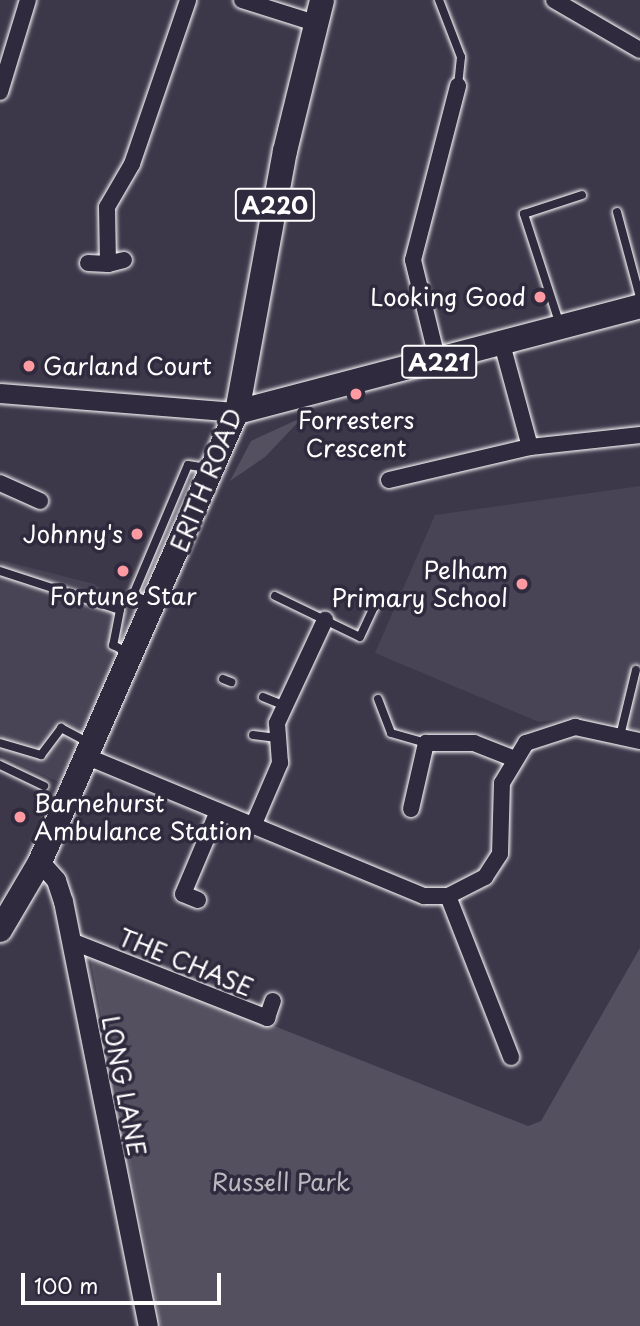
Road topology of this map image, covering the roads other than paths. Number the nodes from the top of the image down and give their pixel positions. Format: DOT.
graph roads {
  1 [pos="28,0"];
  2 [pos="188,0"];
  3 [pos="242,0"];
  4 [pos="439,0"];
  5 [pos="554,0"];
  6 [pos="319,11"];
  7 [pos="640,50"];
  8 [pos="458,86"];
  9 [pos="0,92"];
  10 [pos="582,195"];
  11 [pos="617,212"];
  12 [pos="88,263"];
  13 [pos="640,297"];
  14 [pos="640,306"];
  15 [pos="561,327"];
  16 [pos="502,344"];
  17 [pos="438,362"];
  18 [pos="0,393"];
  19 [pos="237,412"];
  20 [pos="640,435"];
  21 [pos="530,447"];
  22 [pos="389,480"];
  23 [pos="0,483"];
  24 [pos="40,502"];
  25 [pos="0,571"];
  26 [pos="275,596"];
  27 [pos="376,602"];
  28 [pos="325,620"];
  29 [pos="132,654"];
  30 [pos="636,670"];
  31 [pos="263,697"];
  32 [pos="378,699"];
  33 [pos="285,706"];
  34 [pos="253,735"];
  35 [pos="620,736"];
  36 [pos="277,738"];
  37 [pos="640,741"];
  38 [pos="0,743"];
  39 [pos="426,743"];
  40 [pos="86,749"];
  41 [pos="512,758"];
  42 [pos="0,765"];
  43 [pos="44,786"];
  44 [pos="411,809"];
  45 [pos="218,811"];
  46 [pos="253,826"];
  47 [pos="40,862"];
  48 [pos="448,896"];
  49 [pos="198,900"];
  50 [pos="1,928"];
  51 [pos="71,940"];
  52 [pos="273,1001"];
  53 [pos="511,1058"];
  54 [pos="148,1326"];
  1 -- 9 [label="street"];
  2 -- 12 [label="street"];
  3 -- 6 [label="street"];
  4 -- 8 [label="lane"];
  5 -- 7 [label="street"];
  6 -- 19 [label="main road, ERITH ROAD / A220"];
  8 -- 17 [label="street"];
  10 -- 15 [label="lane"];
  11 -- 13 [label="lane"];
  14 -- 15 [label="main road, A221"];
  15 -- 16 [label="main road, A221"];
  16 -- 17 [label="main road, A221"];
  16 -- 21 [label="street"];
  17 -- 19 [label="main road, A221"];
  18 -- 19 [label="street"];
  19 -- 29 [label="main road, ERITH ROAD / A220"];
  20 -- 21 [label="street"];
  21 -- 22 [label="street"];
  23 -- 24 [label="street"];
  25 -- 29 [label="lane"];
  26 -- 28 [label="lane"];
  27 -- 28 [label="lane"];
  28 -- 33 [label="street"];
  29 -- 40 [label="main road, ERITH ROAD / A220"];
  30 -- 35 [label="lane"];
  31 -- 33 [label="lane"];
  32 -- 39 [label="lane"];
  33 -- 36 [label="street"];
  34 -- 36 [label="lane"];
  35 -- 37 [label="street"];
  35 -- 41 [label="street"];
  36 -- 46 [label="street"];
  38 -- 40 [label="lane"];
  39 -- 41 [label="street"];
  39 -- 44 [label="street"];
  40 -- 45 [label="street"];
  40 -- 47 [label="main road, ERITH ROAD / A220"];
  41 -- 48 [label="street"];
  42 -- 43 [label="lane"];
  45 -- 46 [label="street"];
  45 -- 49 [label="street"];
  46 -- 48 [label="street"];
  47 -- 50 [label="main road, ERITH ROAD / A220"];
  47 -- 51 [label="street, LONG LANE"];
  48 -- 53 [label="street"];
  51 -- 52 [label="street, THE CHASE"];
  51 -- 54 [label="street, LONG LANE"];
}
